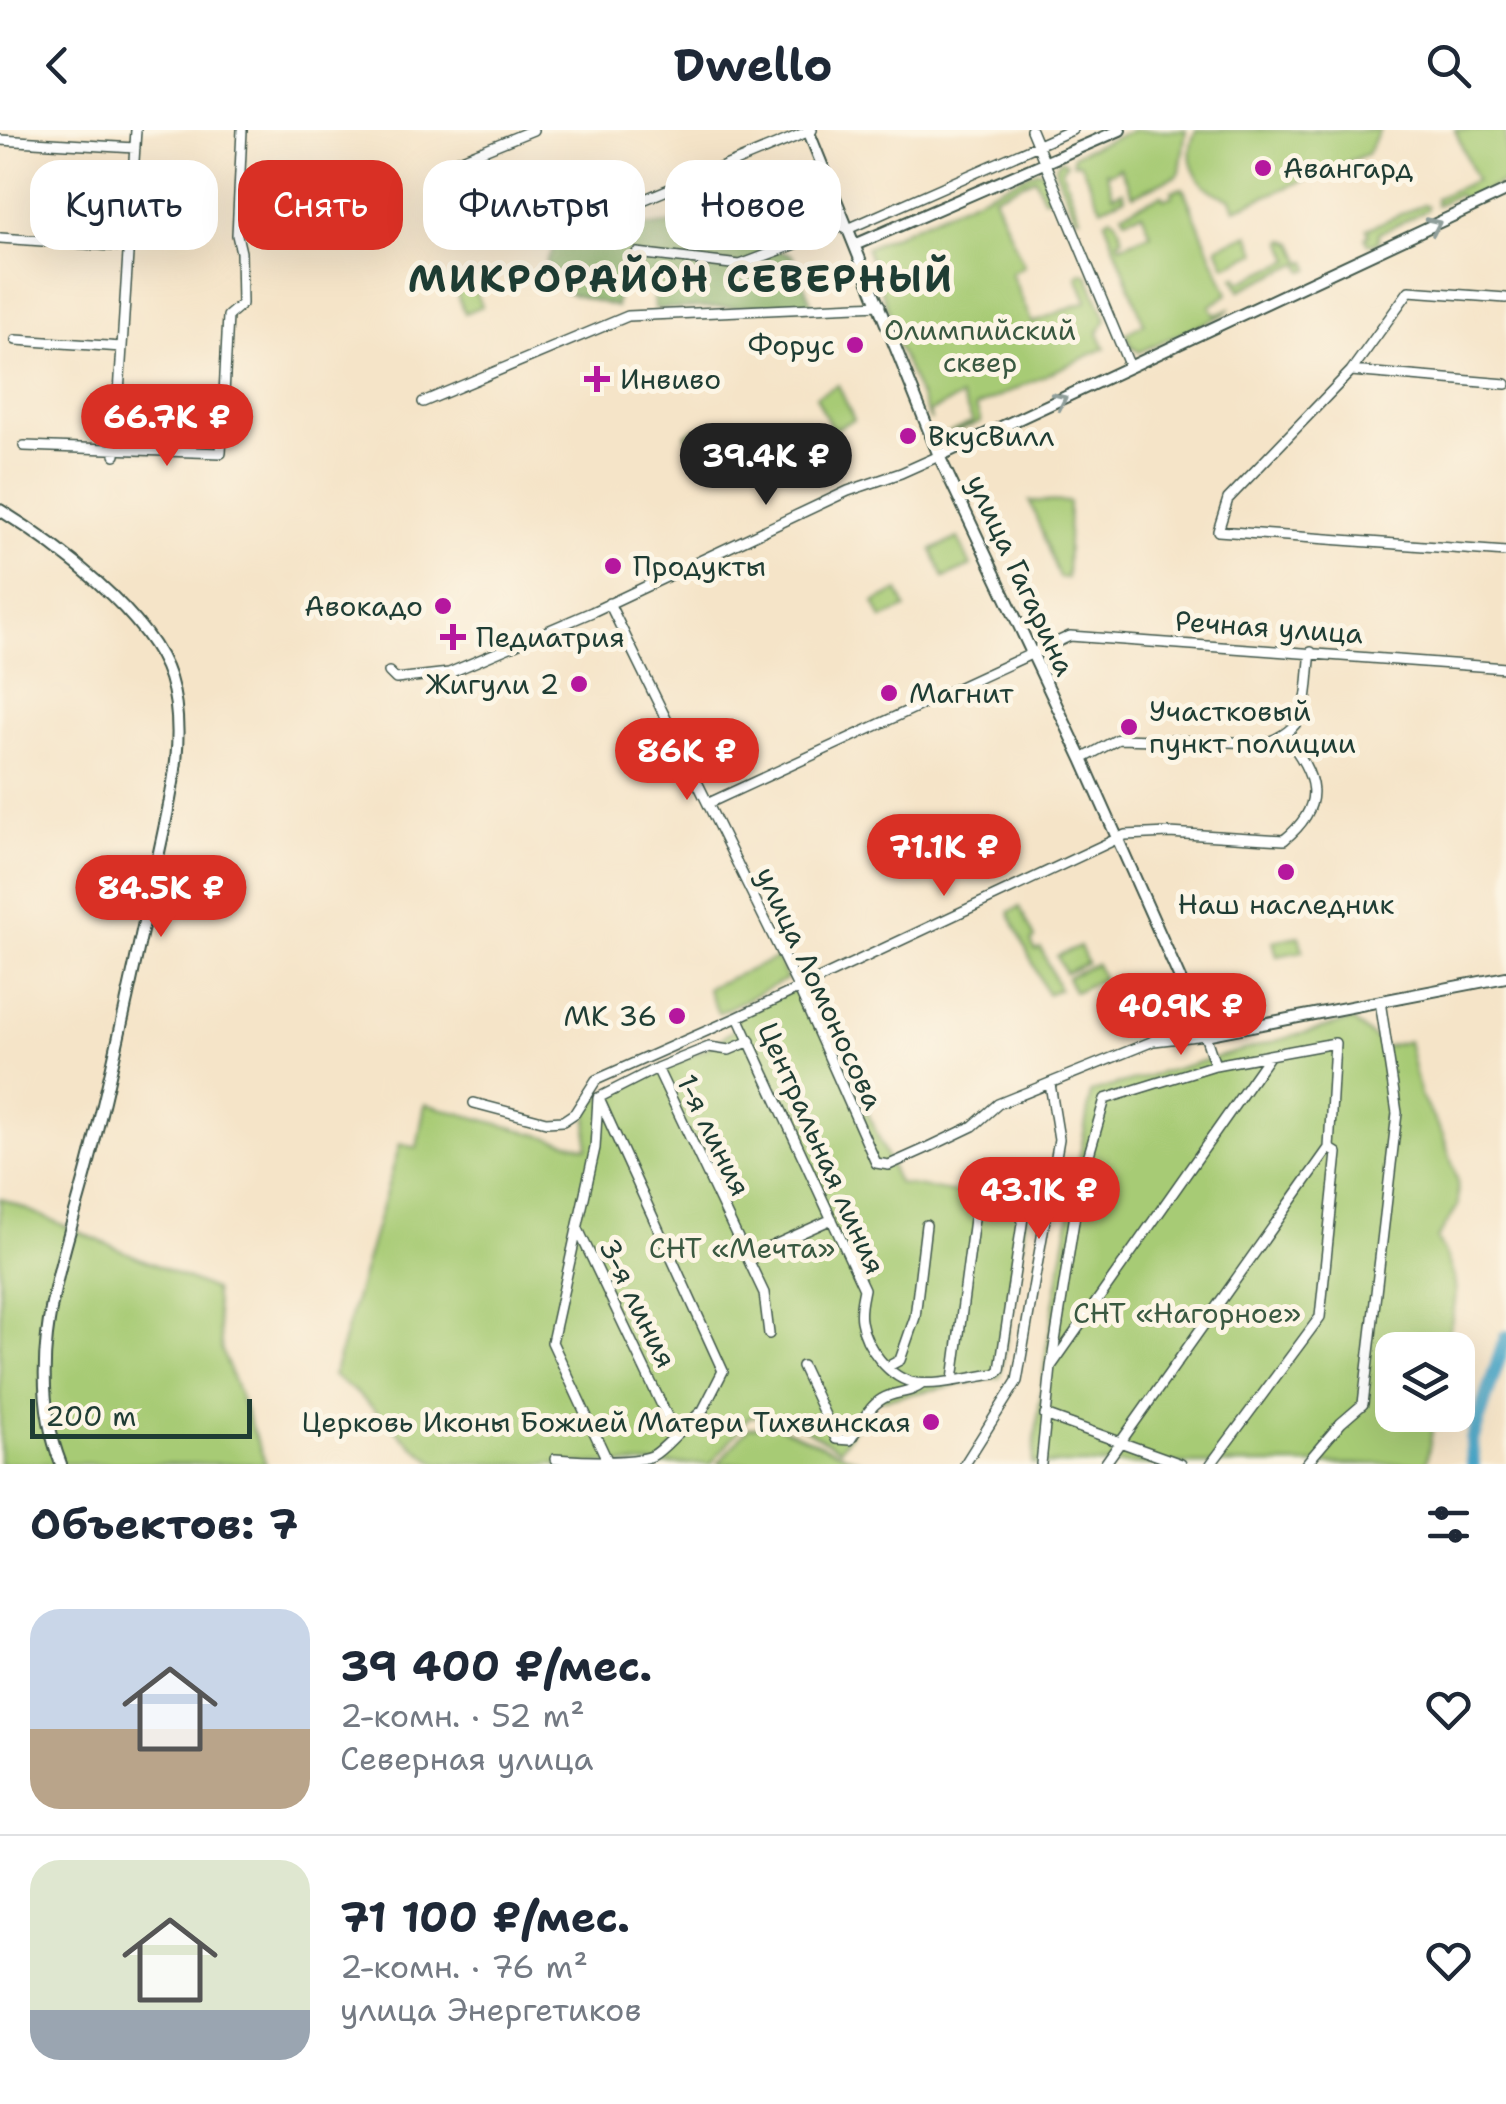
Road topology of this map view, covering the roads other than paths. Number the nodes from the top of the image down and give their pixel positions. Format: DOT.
graph roads {
  1 [pos="136,130"];
  2 [pos="242,130"];
  3 [pos="534,130"];
  4 [pos="810,130"];
  5 [pos="1031,130"];
  6 [pos="1072,130"];
  7 [pos="1120,130"];
  8 [pos="0,140"];
  9 [pos="1038,146"];
  10 [pos="135,148"];
  11 [pos="134,160"];
  12 [pos="1044,162"];
  13 [pos="1506,192"];
  14 [pos="850,228"];
  15 [pos="0,238"];
  16 [pos="30,240"];
  17 [pos="856,244"];
  18 [pos="128,250"];
  19 [pos="636,253"];
  20 [pos="1506,298"];
  21 [pos="880,306"];
  22 [pos="16,340"];
  23 [pos="122,347"];
  24 [pos="1130,367"];
  25 [pos="1351,371"];
  26 [pos="1506,384"];
  27 [pos="424,402"];
  28 [pos="24,446"];
  29 [pos="115,451"];
  30 [pos="940,456"];
  31 [pos="0,510"];
  32 [pos="1506,552"];
  33 [pos="609,603"];
  34 [pos="1032,652"];
  35 [pos="1311,652"];
  36 [pos="1506,668"];
  37 [pos="389,672"];
  38 [pos="1286,736"];
  39 [pos="1082,759"];
  40 [pos="709,803"];
  41 [pos="1118,838"];
  42 [pos="1506,976"];
  43 [pos="798,987"];
  44 [pos="1380,1001"];
  45 [pos="1196,1013"];
  46 [pos="738,1017"];
  47 [pos="1177,1023"];
  48 [pos="1204,1035"];
  49 [pos="1182,1038"];
  50 [pos="750,1040"];
  51 [pos="1151,1042"];
  52 [pos="1270,1054"];
  53 [pos="1214,1064"];
  54 [pos="657,1068"];
  55 [pos="1050,1084"];
  56 [pos="598,1098"];
  57 [pos="474,1103"];
  58 [pos="1329,1148"];
  59 [pos="1025,1204"];
  60 [pos="1045,1208"];
  61 [pos="832,1219"];
  62 [pos="926,1226"];
  63 [pos="578,1229"];
  64 [pos="748,1257"];
  65 [pos="768,1334"];
  66 [pos="802,1366"];
  67 [pos="886,1368"];
  68 [pos="1051,1368"];
  69 [pos="954,1380"];
  70 [pos="922,1384"];
  71 [pos="1045,1416"];
  72 [pos="676,1434"];
  73 [pos="1120,1442"];
  74 [pos="556,1459"];
  75 [pos="608,1462"];
  76 [pos="61,1464"];
  77 [pos="965,1464"];
  78 [pos="1041,1464"];
  79 [pos="1105,1464"];
  80 [pos="1181,1464"];
  81 [pos="1211,1464"];
  82 [pos="1306,1464"];
  1 -- 10 [label="street"];
  2 -- 29 [label="street"];
  3 -- 4 [label="street"];
  4 -- 14 [label="street, улица Гагарина"];
  5 -- 9 [label="street"];
  6 -- 9 [label="street"];
  7 -- 12 [label="street"];
  8 -- 10 [label="street"];
  9 -- 12 [label="street"];
  9 -- 14 [label="street"];
  10 -- 11 [label="street"];
  12 -- 17 [label="street"];
  12 -- 24 [label="street"];
  24 -- 13 [label="street, one-way"];
  14 -- 17 [label="street, улица Гагарина"];
  14 -- 19 [label="street"];
  15 -- 16 [label="street"];
  17 -- 21 [label="street, улица Гагарина"];
  18 -- 23 [label="street"];
  20 -- 25 [label="street"];
  21 -- 27 [label="street"];
  21 -- 30 [label="street, улица Гагарина"];
  22 -- 23 [label="street"];
  23 -- 29 [label="street"];
  30 -- 24 [label="street, one-way"];
  25 -- 26 [label="street"];
  25 -- 32 [label="street"];
  28 -- 29 [label="street"];
  30 -- 33 [label="street"];
  30 -- 34 [label="street, улица Гагарина"];
  31 -- 76 [label="street"];
  33 -- 37 [label="street"];
  33 -- 40 [label="street, улица Ломоносова"];
  34 -- 35 [label="street, Речная улица"];
  34 -- 39 [label="street, улица Гагарина"];
  34 -- 40 [label="street, Речная улица"];
  35 -- 36 [label="street, Речная улица"];
  35 -- 38 [label="street"];
  38 -- 39 [label="street"];
  38 -- 41 [label="street"];
  39 -- 41 [label="street, улица Гагарина"];
  40 -- 43 [label="street, улица Ломоносова"];
  41 -- 43 [label="street"];
  41 -- 45 [label="street, улица Гагарина"];
  42 -- 44 [label="street"];
  43 -- 46 [label="street"];
  43 -- 55 [label="street, улица Ломоносова"];
  44 -- 48 [label="street"];
  44 -- 82 [label="street"];
  45 -- 47 [label="street"];
  45 -- 48 [label="street, улица Гагарина"];
  46 -- 50 [label="street, Центральная линия"];
  46 -- 57 [label="street"];
  47 -- 49 [label="street"];
  47 -- 51 [label="street"];
  48 -- 49 [label="street"];
  48 -- 53 [label="street"];
  49 -- 51 [label="street"];
  50 -- 54 [label="street"];
  50 -- 61 [label="street, Центральная линия"];
  51 -- 55 [label="street"];
  52 -- 53 [label="street"];
  52 -- 58 [label="street"];
  52 -- 68 [label="street"];
  53 -- 68 [label="street"];
  54 -- 56 [label="street"];
  54 -- 64 [label="street, 1-я линия"];
  55 -- 60 [label="street"];
  56 -- 63 [label="street"];
  56 -- 72 [label="street"];
  58 -- 73 [label="street"];
  58 -- 81 [label="street"];
  59 -- 60 [label="street"];
  59 -- 69 [label="street"];
  59 -- 69 [label="street"];
  60 -- 77 [label="street"];
  61 -- 64 [label="street"];
  61 -- 67 [label="street, Центральная линия"];
  62 -- 67 [label="street"];
  63 -- 72 [label="street, 3-я линия"];
  63 -- 75 [label="street"];
  64 -- 65 [label="street, 1-я линия"];
  66 -- 70 [label="street"];
  67 -- 70 [label="street"];
  68 -- 71 [label="street"];
  69 -- 70 [label="street"];
  71 -- 73 [label="street"];
  71 -- 78 [label="street"];
  72 -- 75 [label="street"];
  73 -- 79 [label="street"];
  73 -- 80 [label="street"];
  74 -- 75 [label="street"];
}
